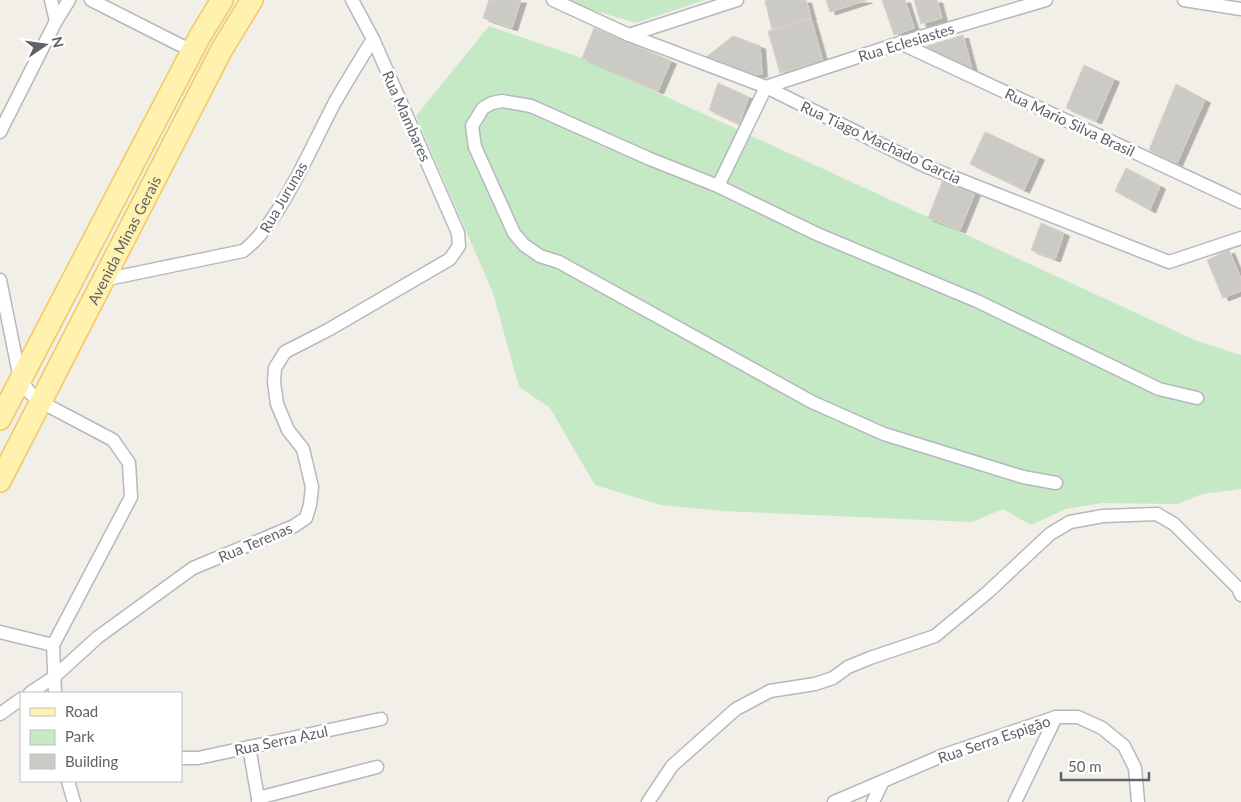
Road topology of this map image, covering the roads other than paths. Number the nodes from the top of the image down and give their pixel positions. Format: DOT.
graph roads {
  1 [pos="51,0"];
  2 [pos="70,0"];
  3 [pos="91,0"];
  4 [pos="222,0"];
  5 [pos="252,0"];
  6 [pos="352,0"];
  7 [pos="553,0"];
  8 [pos="737,0"];
  9 [pos="1046,0"];
  10 [pos="1184,0"];
  11 [pos="1241,9"];
  12 [pos="56,22"];
  13 [pos="629,35"];
  14 [pos="373,39"];
  15 [pos="900,43"];
  16 [pos="192,51"];
  17 [pos="766,87"];
  18 [pos="0,132"];
  19 [pos="718,186"];
  20 [pos="1241,202"];
  21 [pos="458,233"];
  22 [pos="1241,238"];
  23 [pos="0,280"];
  24 [pos="103,280"];
  25 [pos="20,379"];
  26 [pos="1197,398"];
  27 [pos="40,402"];
  28 [pos="0,419"];
  29 [pos="0,481"];
  30 [pos="1056,483"];
  31 [pos="1241,596"];
  32 [pos="0,632"];
  33 [pos="53,645"];
  34 [pos="54,677"];
  35 [pos="32,692"];
  36 [pos="55,692"];
  37 [pos="20,700"];
  38 [pos="0,714"];
  39 [pos="1056,717"];
  40 [pos="381,719"];
  41 [pos="250,748"];
  42 [pos="182,758"];
  43 [pos="377,767"];
  44 [pos="68,782"];
  45 [pos="882,783"];
  46 [pos="258,800"];
  47 [pos="74,802"];
  48 [pos="648,802"];
  49 [pos="834,802"];
  50 [pos="873,802"];
  51 [pos="1016,802"];
  52 [pos="1138,802"];
  1 -- 12 [label="street"];
  2 -- 12 [label="street"];
  3 -- 16 [label="street"];
  4 -- 16 [label="main road, Avenida Minas Gerais"];
  5 -- 24 [label="main road, Avenida Minas Gerais"];
  6 -- 14 [label="street, Rua Mambares"];
  7 -- 13 [label="street, Rua Tiago Machado Garcia"];
  8 -- 13 [label="street"];
  9 -- 15 [label="street, Rua Eclesiastes"];
  10 -- 11 [label="street"];
  12 -- 18 [label="street"];
  13 -- 17 [label="street, Rua Tiago Machado Garcia"];
  14 -- 21 [label="street, Rua Mambares"];
  14 -- 24 [label="street, Rua Jurunas"];
  15 -- 17 [label="street, Rua Eclesiastes"];
  15 -- 20 [label="street, Rua Mario Silva Brasil"];
  16 -- 25 [label="main road, Avenida Minas Gerais"];
  17 -- 19 [label="street"];
  17 -- 22 [label="street, Rua Tiago Machado Garcia"];
  19 -- 26 [label="street"];
  19 -- 30 [label="street"];
  21 -- 34 [label="street, Rua Terenas"];
  23 -- 25 [label="street"];
  24 -- 27 [label="main road, Avenida Minas Gerais"];
  25 -- 27 [label="street"];
  25 -- 28 [label="main road, Avenida Minas Gerais"];
  27 -- 29 [label="main road, Avenida Minas Gerais"];
  27 -- 33 [label="street"];
  31 -- 48 [label="street"];
  32 -- 33 [label="street"];
  33 -- 34 [label="street"];
  34 -- 35 [label="street, Rua Terenas"];
  34 -- 36 [label="street"];
  37 -- 38 [label="street"];
  39 -- 45 [label="street, Rua Serra Espigão"];
  39 -- 51 [label="street"];
  39 -- 52 [label="street, Rua Serra Espigão"];
  40 -- 41 [label="street, Rua Serra Azul"];
  41 -- 42 [label="street, Rua Serra Azul"];
  41 -- 46 [label="street"];
  43 -- 46 [label="street"];
  44 -- 47 [label="street"];
  45 -- 49 [label="street, Rua Serra Espigão"];
  45 -- 50 [label="street"];
}
